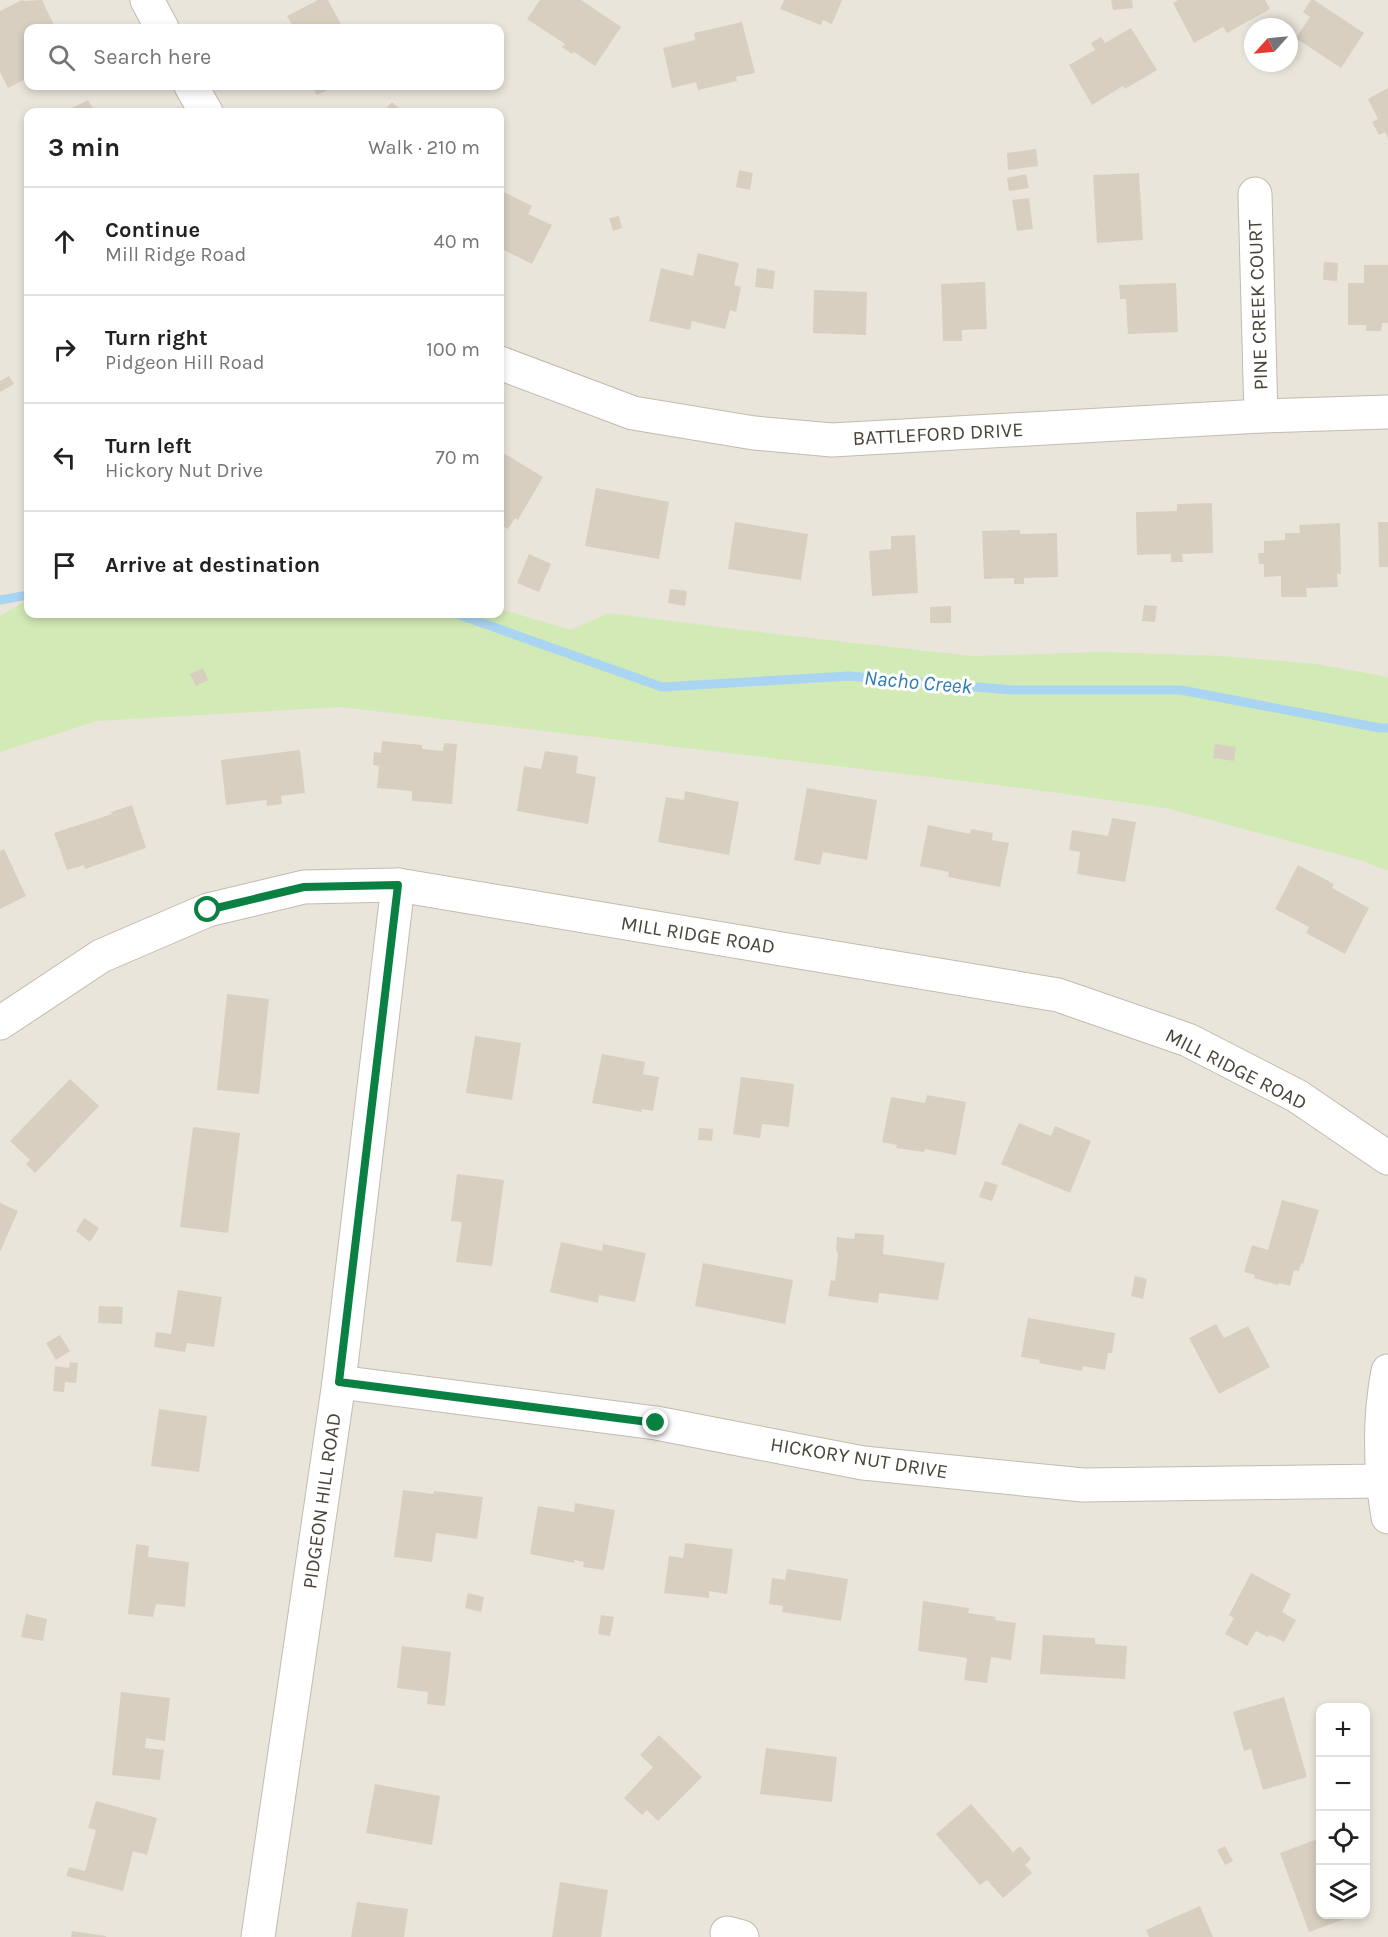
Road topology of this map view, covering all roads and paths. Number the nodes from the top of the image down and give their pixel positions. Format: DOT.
graph roads {
  1 [pos="147,0"];
  2 [pos="160,24"];
  3 [pos="192,90"];
  4 [pos="204,108"];
  5 [pos="1255,194"];
  6 [pos="504,365"];
  7 [pos="1388,412"];
  8 [pos="1261,416"];
  9 [pos="398,885"];
  10 [pos="0,1023"];
  11 [pos="1388,1158"];
  12 [pos="1388,1371"];
  13 [pos="339,1382"];
  14 [pos="1382,1481"];
  15 [pos="1388,1517"];
  16 [pos="258,1937"];
  1 -- 2 [label="street"];
  3 -- 4 [label="street"];
  5 -- 8 [label="street, PINE CREEK COURT"];
  6 -- 8 [label="street, BATTLEFORD DRIVE"];
  7 -- 8 [label="street, BATTLEFORD DRIVE"];
  9 -- 10 [label="street, MILL RIDGE ROAD"];
  9 -- 11 [label="street, MILL RIDGE ROAD"];
  9 -- 13 [label="street, PIDGEON HILL ROAD"];
  12 -- 14 [label="street"];
  13 -- 14 [label="street, HICKORY NUT DRIVE"];
  13 -- 16 [label="street, PIDGEON HILL ROAD"];
  14 -- 15 [label="street"];
}
